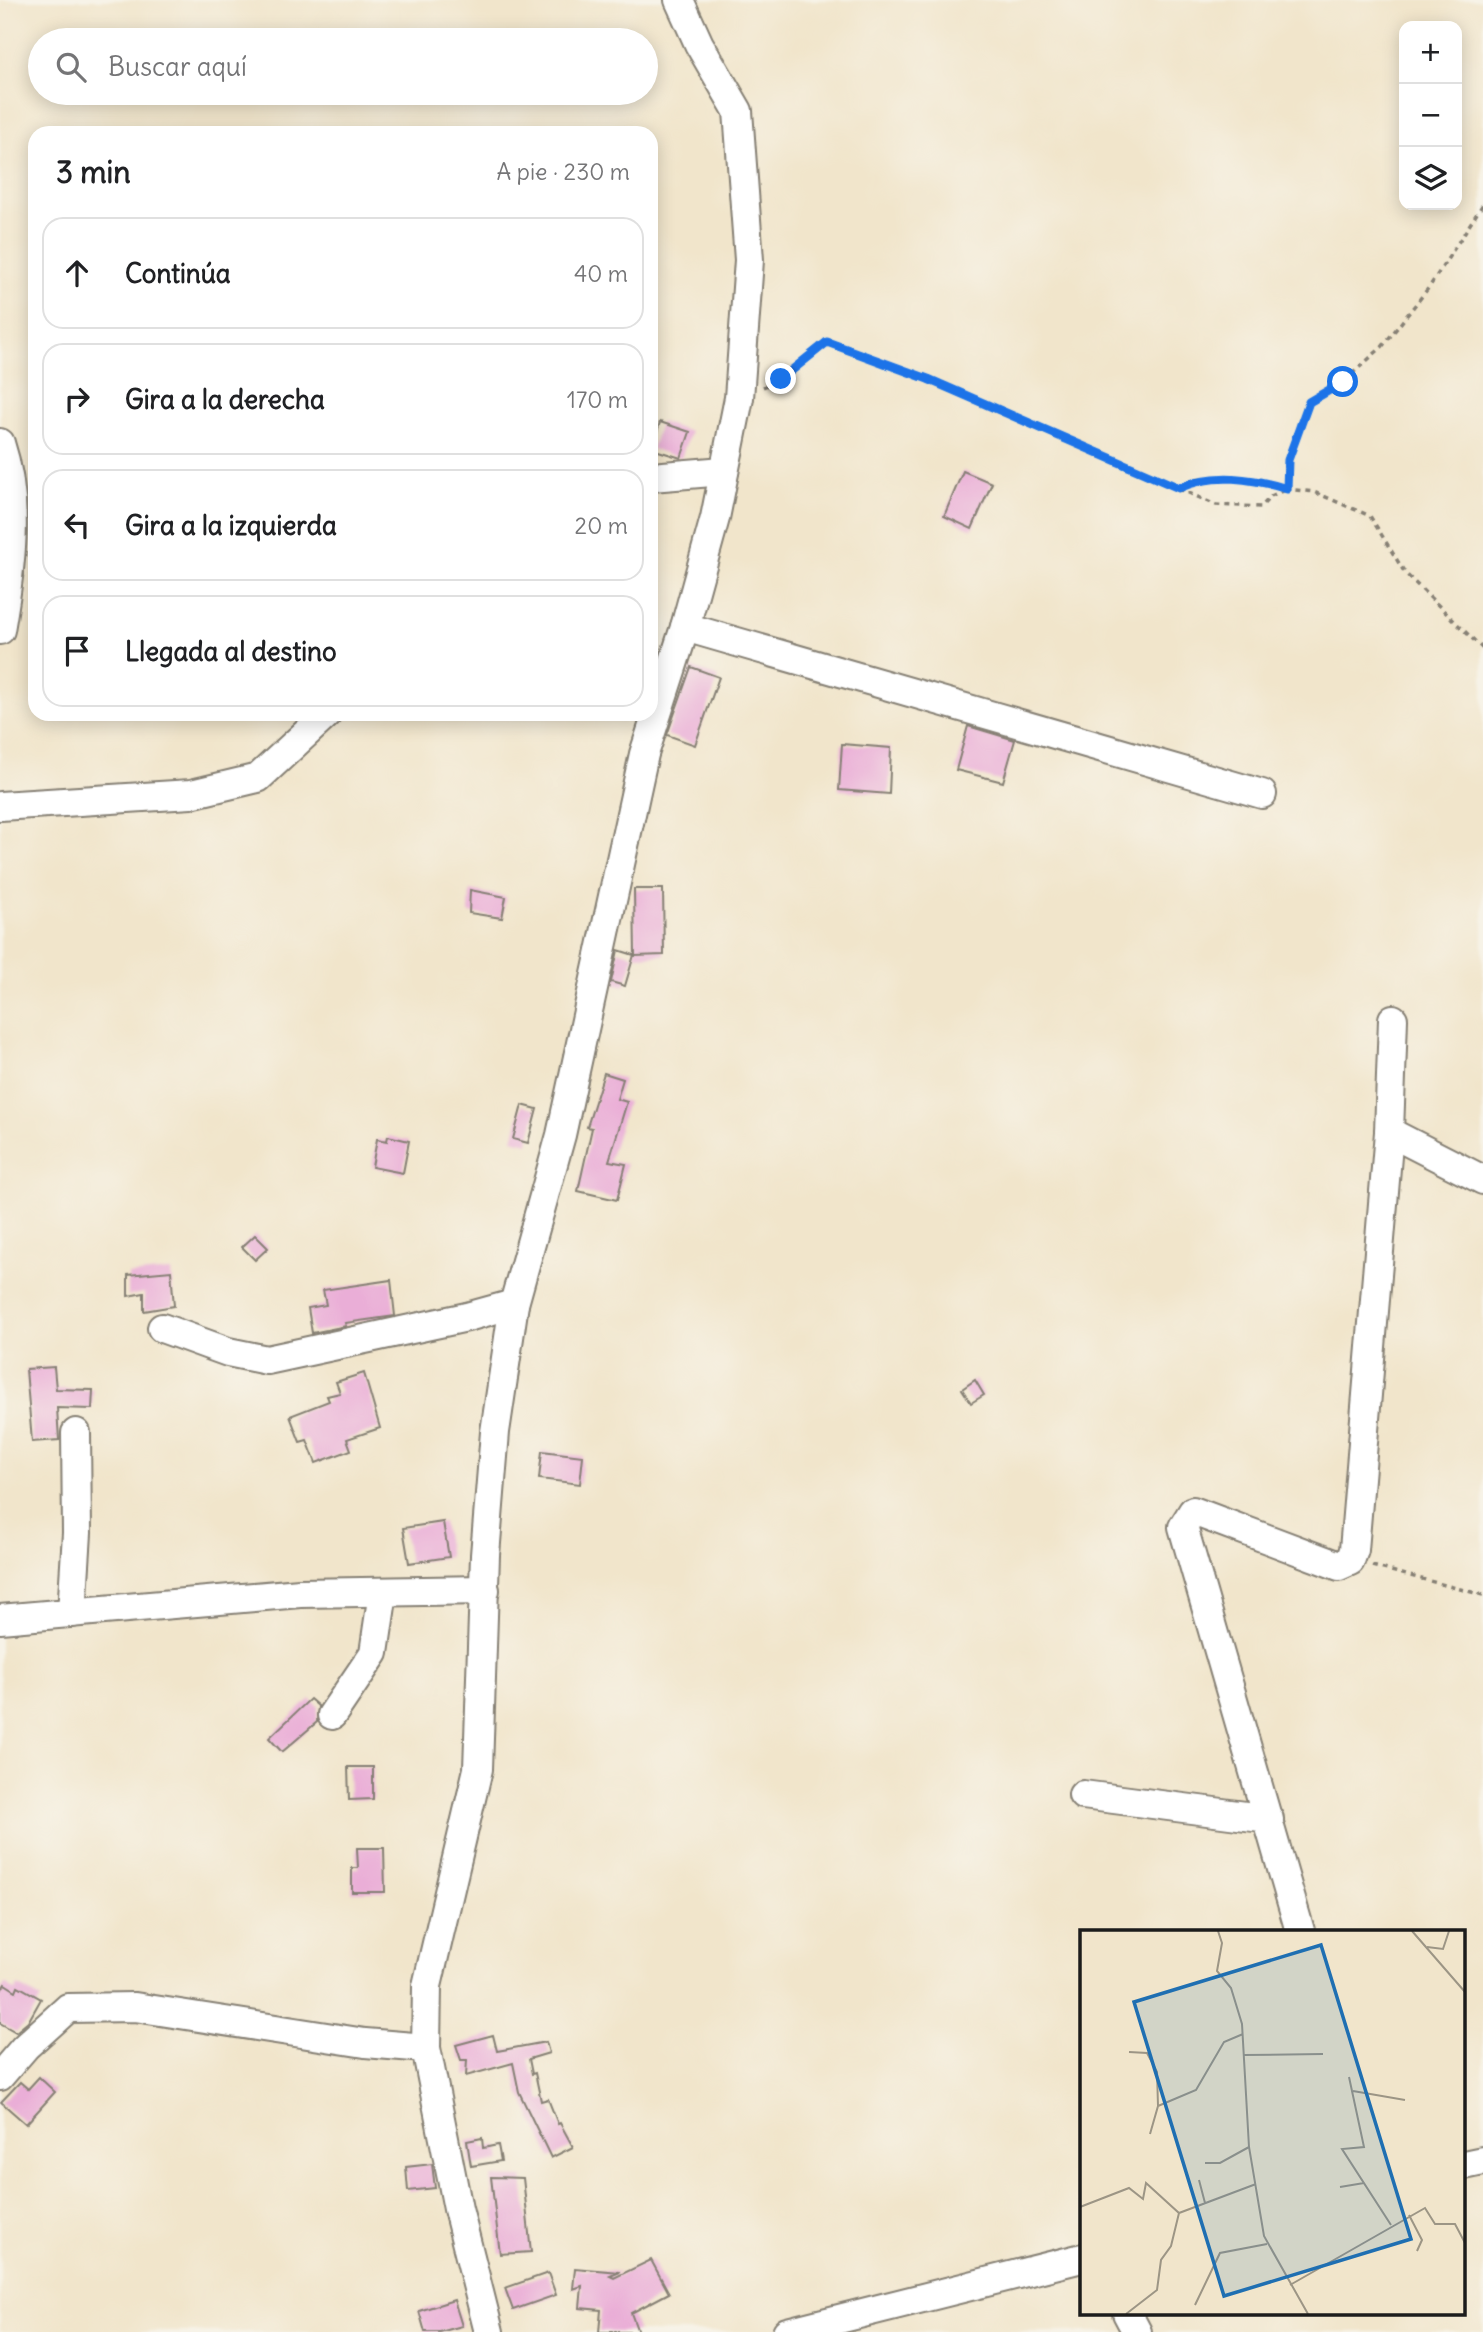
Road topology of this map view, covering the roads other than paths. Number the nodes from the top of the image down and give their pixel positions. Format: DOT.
graph roads {
  1 [pos="680,0"];
  2 [pos="0,443"];
  3 [pos="724,471"];
  4 [pos="658,476"];
  5 [pos="685,627"];
  6 [pos="0,630"];
  7 [pos="658,711"];
  8 [pos="319,721"];
  9 [pos="655,721"];
  10 [pos="1262,794"];
  11 [pos="0,806"];
  12 [pos="1394,1019"];
  13 [pos="1389,1132"];
  14 [pos="1483,1180"];
  15 [pos="514,1304"];
  16 [pos="162,1328"];
  17 [pos="76,1433"];
  18 [pos="485,1590"];
  19 [pos="383,1592"];
  20 [pos="72,1613"];
  21 [pos="0,1619"];
  22 [pos="332,1715"];
  23 [pos="1083,1795"];
  24 [pos="1269,1819"];
  25 [pos="1300,1930"];
  26 [pos="426,2048"];
  27 [pos="0,2076"];
  28 [pos="1080,2259"];
  29 [pos="1128,2314"];
  30 [pos="489,2332"];
  31 [pos="787,2332"];
  32 [pos="1137,2332"];
  1 -- 3 [label="street"];
  2 -- 6 [label="street"];
  3 -- 4 [label="street"];
  3 -- 5 [label="street"];
  5 -- 7 [label="street"];
  5 -- 10 [label="street"];
  8 -- 11 [label="street"];
  9 -- 15 [label="street"];
  12 -- 13 [label="street"];
  13 -- 14 [label="street"];
  13 -- 24 [label="street"];
  15 -- 16 [label="street"];
  15 -- 18 [label="street"];
  17 -- 20 [label="street"];
  18 -- 19 [label="street"];
  18 -- 26 [label="street"];
  19 -- 20 [label="street"];
  19 -- 22 [label="street"];
  20 -- 21 [label="street"];
  23 -- 24 [label="street"];
  24 -- 25 [label="street"];
  26 -- 27 [label="street"];
  26 -- 30 [label="street"];
  28 -- 31 [label="street"];
  29 -- 32 [label="street"];
}
